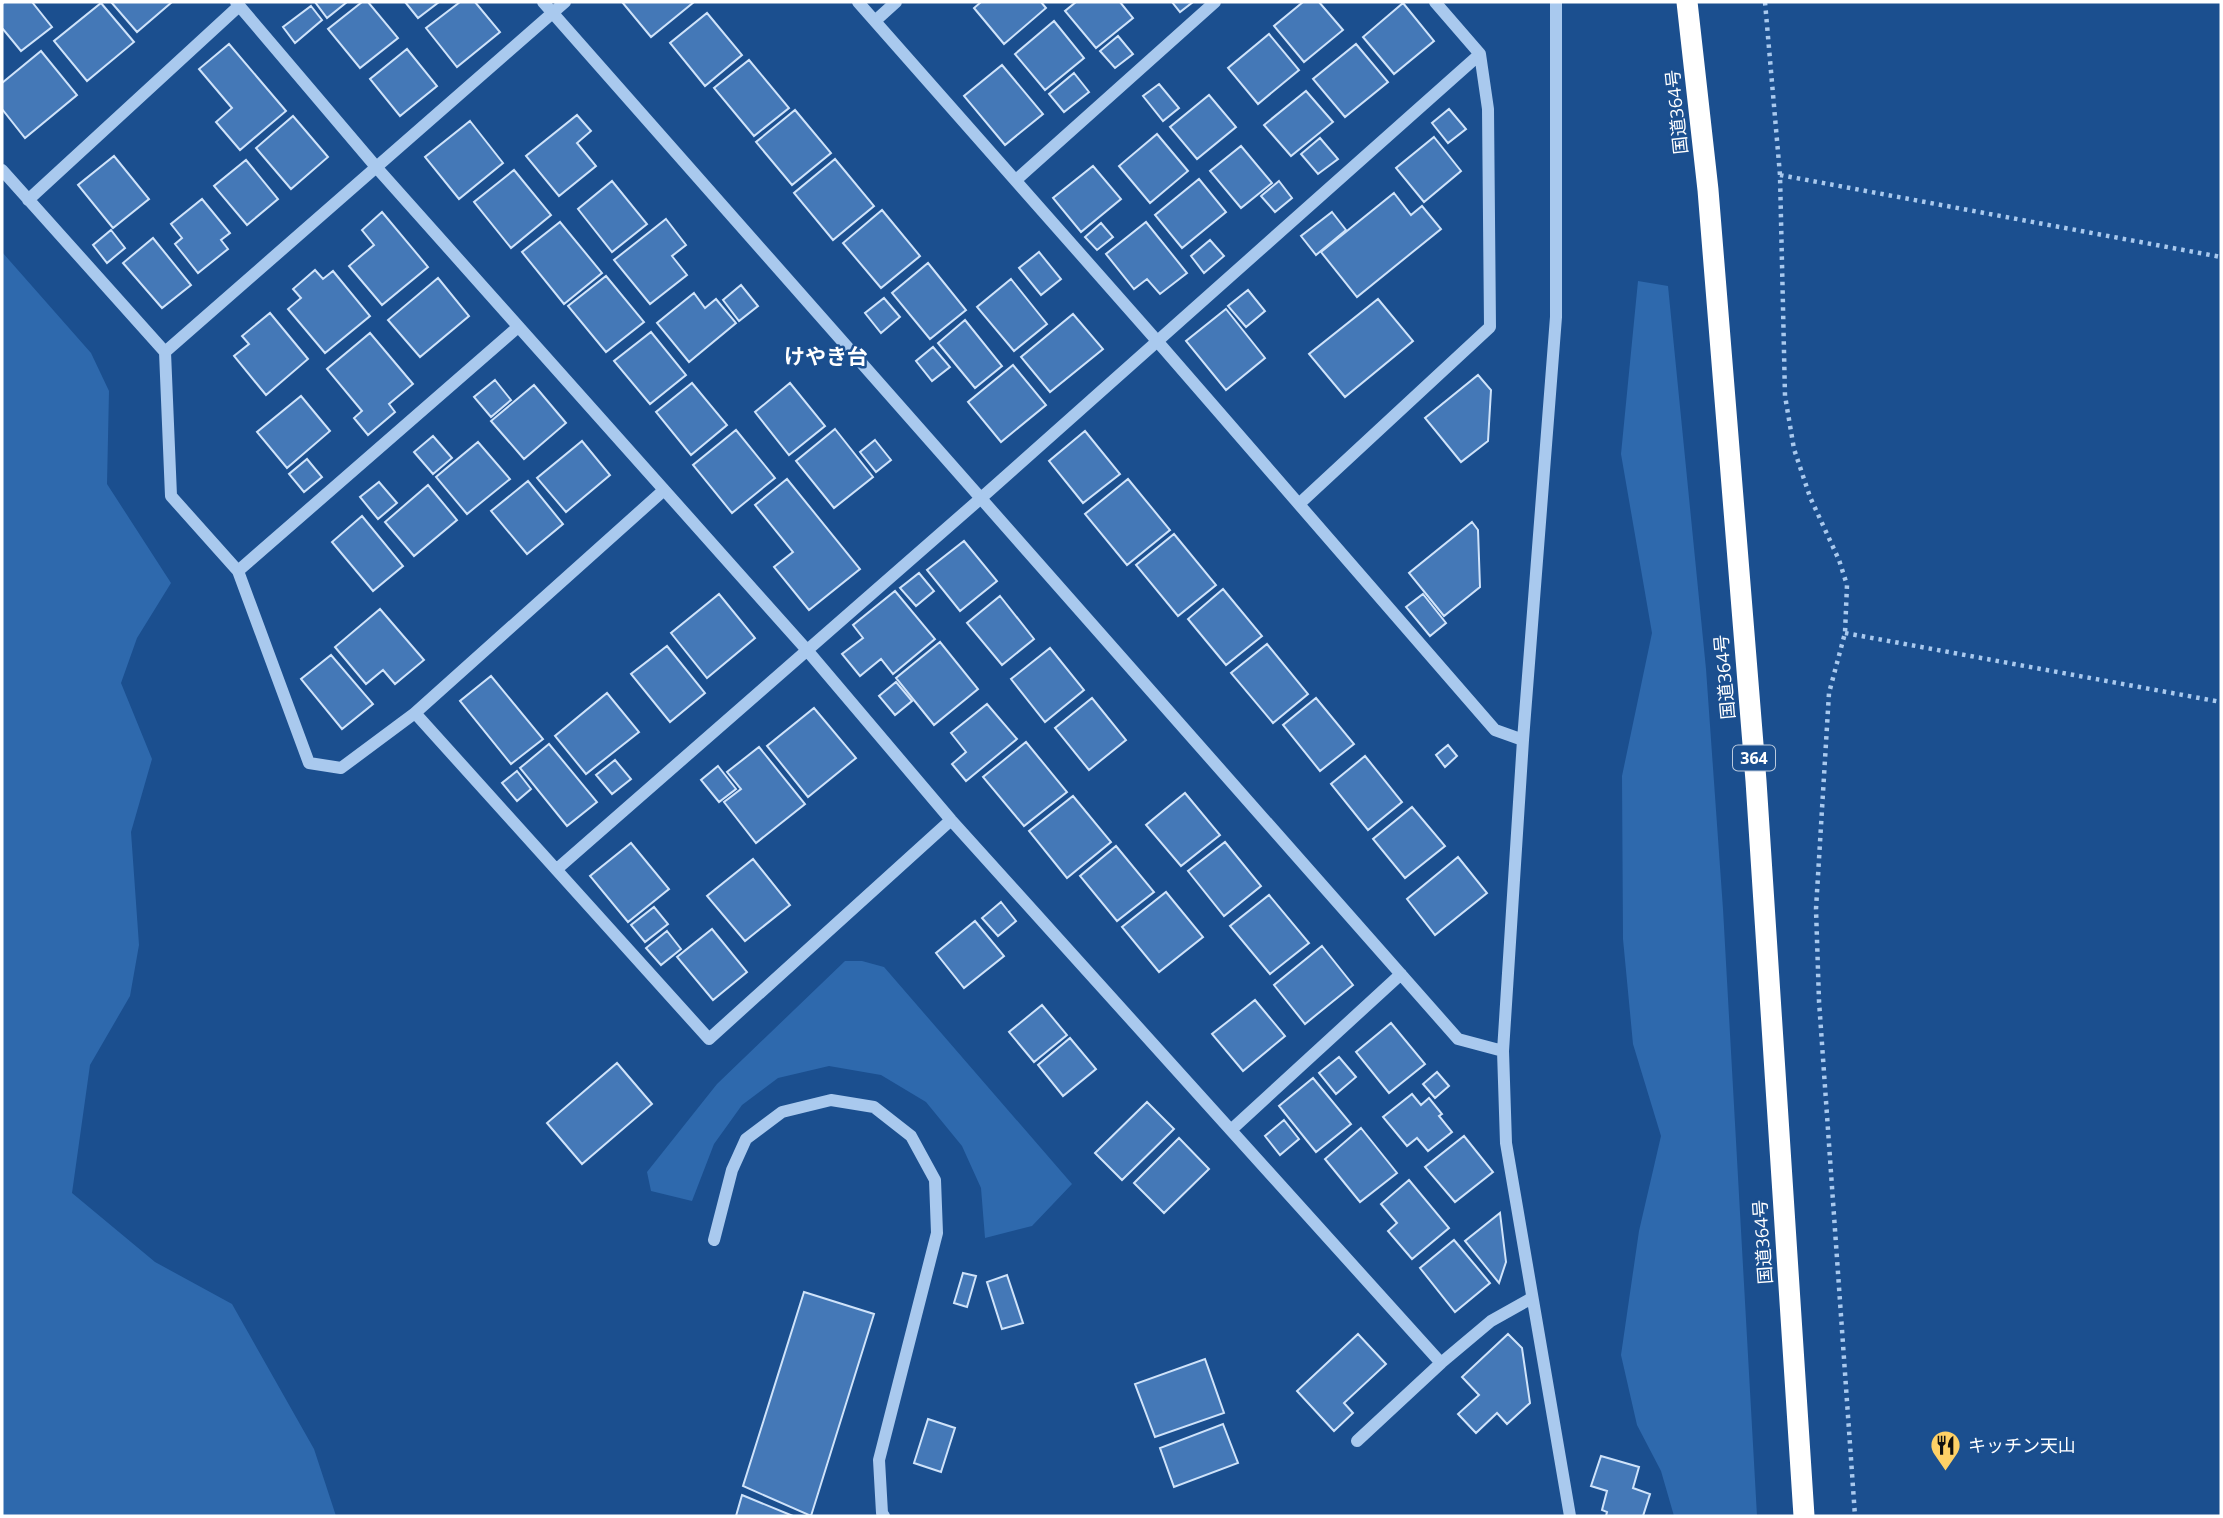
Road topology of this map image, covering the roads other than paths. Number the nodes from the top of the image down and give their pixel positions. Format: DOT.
graph roads {
  1 [pos="542,2"];
  2 [pos="565,2"];
  3 [pos="858,2"];
  4 [pos="896,2"];
  5 [pos="1215,2"];
  6 [pos="1435,2"];
  7 [pos="1556,2"];
  8 [pos="1687,2"];
  9 [pos="238,4"];
  10 [pos="552,13"];
  11 [pos="875,21"];
  12 [pos="1480,54"];
  13 [pos="377,168"];
  14 [pos="2,170"];
  15 [pos="1016,180"];
  16 [pos="28,200"];
  17 [pos="518,327"];
  18 [pos="1158,342"];
  19 [pos="165,352"];
  20 [pos="664,490"];
  21 [pos="980,499"];
  22 [pos="1299,503"];
  23 [pos="238,571"];
  24 [pos="806,649"];
  25 [pos="415,713"];
  26 [pos="1523,740"];
  27 [pos="951,820"];
  28 [pos="557,869"];
  29 [pos="1401,974"];
  30 [pos="1503,1051"];
  31 [pos="1231,1130"];
  32 [pos="714,1240"];
  33 [pos="1532,1298"];
  34 [pos="1441,1363"];
  35 [pos="1357,1441"];
  36 [pos="884,1516"];
  37 [pos="1570,1516"];
  38 [pos="1804,1516"];
  1 -- 10 [label="street"];
  2 -- 10 [label="street"];
  3 -- 11 [label="street"];
  4 -- 11 [label="street"];
  5 -- 15 [label="street"];
  6 -- 12 [label="street"];
  7 -- 26 [label="street"];
  8 -- 38 [label="highway, 国道364号 / 364"];
  9 -- 13 [label="street"];
  9 -- 16 [label="street"];
  10 -- 13 [label="street"];
  10 -- 21 [label="street"];
  11 -- 15 [label="street"];
  12 -- 18 [label="street"];
  12 -- 22 [label="street"];
  13 -- 17 [label="street"];
  13 -- 19 [label="street"];
  14 -- 16 [label="street"];
  15 -- 18 [label="street"];
  16 -- 19 [label="street"];
  17 -- 20 [label="street"];
  17 -- 23 [label="street"];
  18 -- 21 [label="street"];
  18 -- 22 [label="street"];
  19 -- 23 [label="street"];
  20 -- 24 [label="street"];
  20 -- 25 [label="street"];
  21 -- 24 [label="street"];
  21 -- 29 [label="street"];
  22 -- 26 [label="street"];
  23 -- 25 [label="street"];
  24 -- 27 [label="street"];
  24 -- 28 [label="street"];
  25 -- 28 [label="street"];
  26 -- 30 [label="street"];
  27 -- 28 [label="street"];
  27 -- 31 [label="street"];
  29 -- 30 [label="street"];
  29 -- 31 [label="street"];
  30 -- 33 [label="street"];
  31 -- 34 [label="street"];
  32 -- 36 [label="street"];
  33 -- 34 [label="street"];
  33 -- 37 [label="street"];
  34 -- 35 [label="street"];
}
